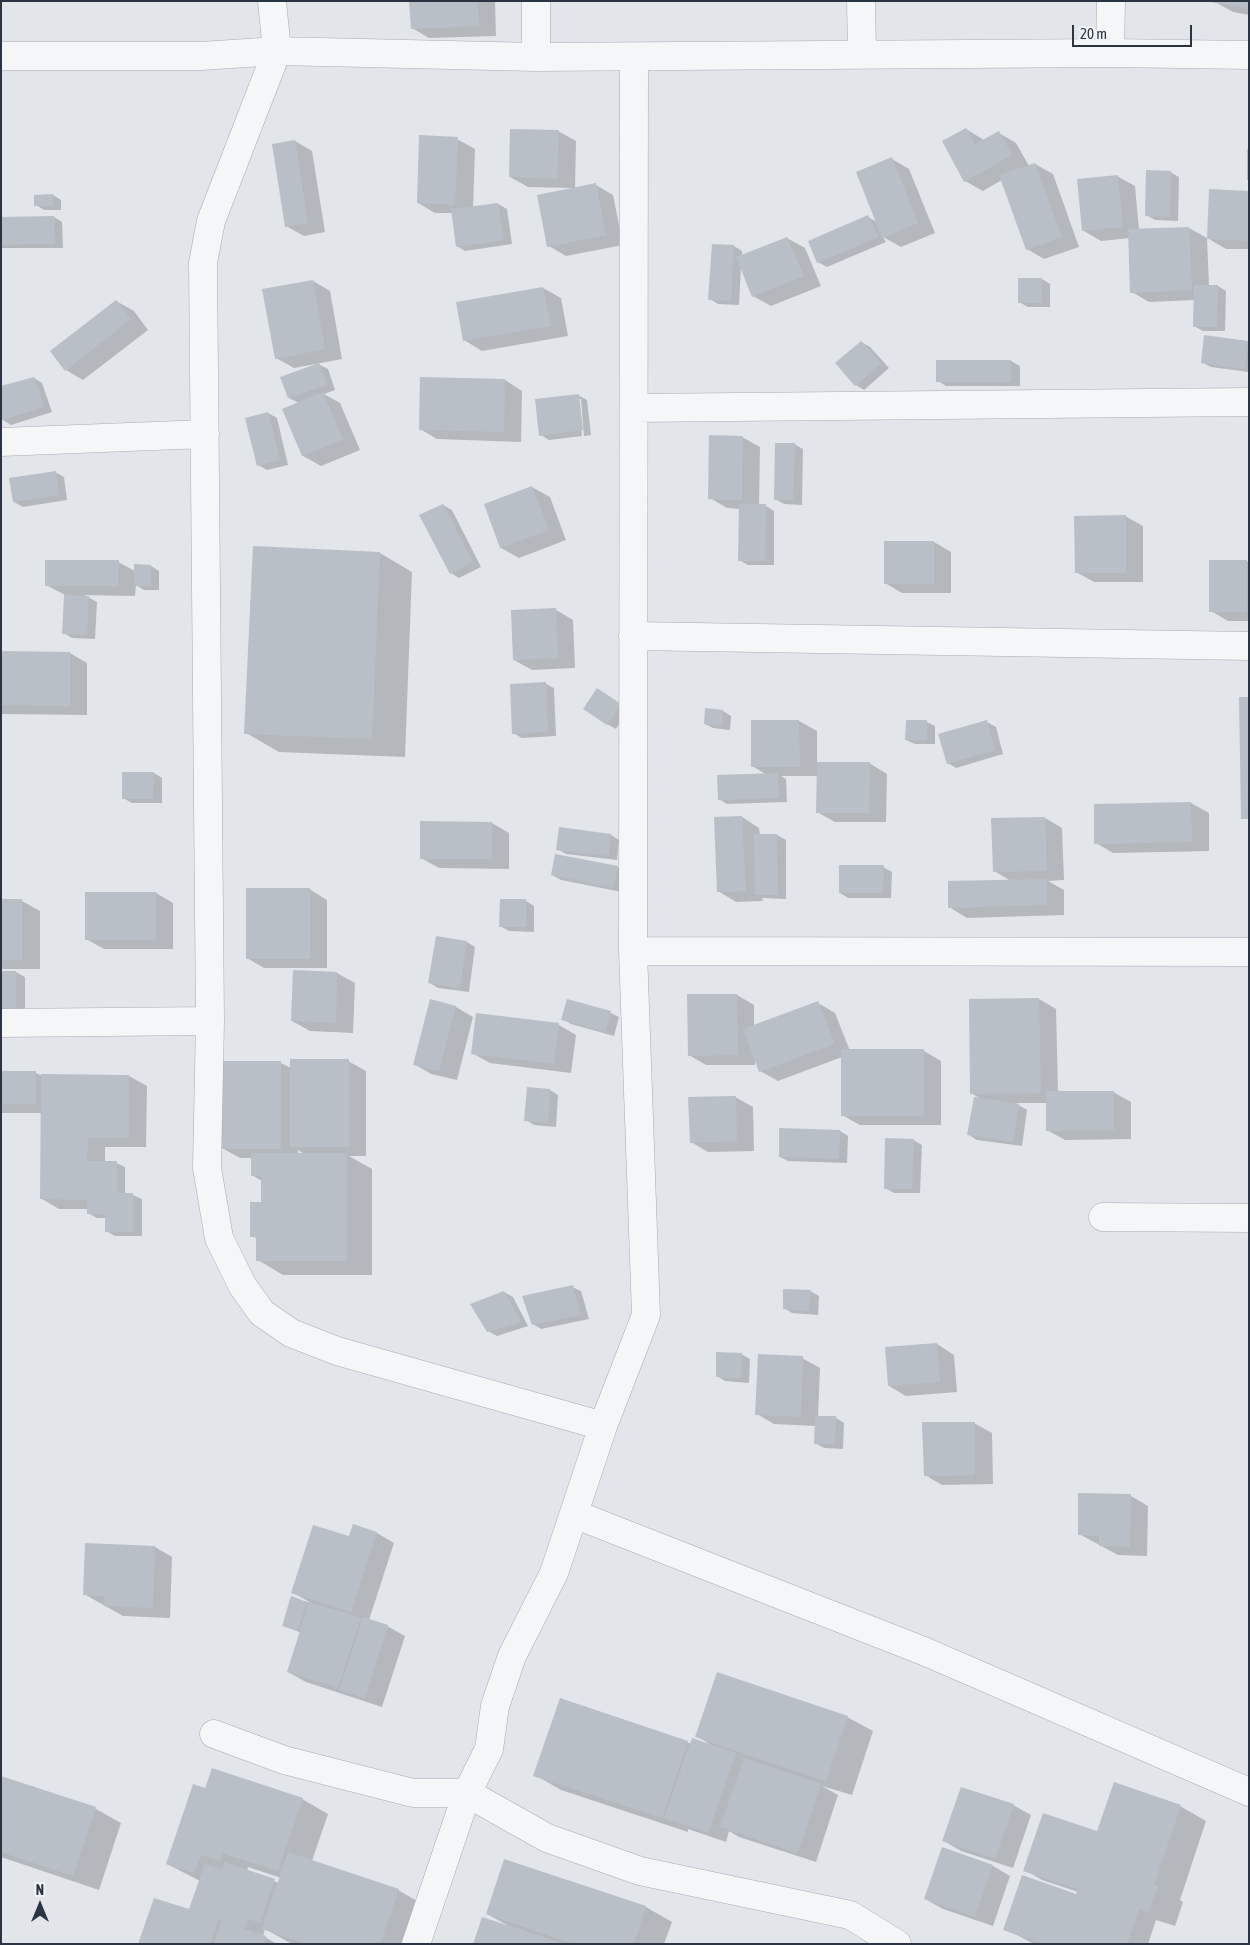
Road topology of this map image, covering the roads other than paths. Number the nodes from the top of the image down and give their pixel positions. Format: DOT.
graph roads {
  1 [pos="272,1"];
  2 [pos="536,1"];
  3 [pos="861,1"];
  4 [pos="1111,1"];
  5 [pos="277,51"];
  6 [pos="1110,53"];
  7 [pos="862,54"];
  8 [pos="1249,55"];
  9 [pos="1,56"];
  10 [pos="536,57"];
  11 [pos="634,57"];
  12 [pos="1249,402"];
  13 [pos="634,408"];
  14 [pos="205,434"];
  15 [pos="1,442"];
  16 [pos="633,636"];
  17 [pos="1249,646"];
  18 [pos="632,951"];
  19 [pos="1249,952"];
  20 [pos="210,1021"];
  21 [pos="1,1023"];
  22 [pos="1103,1217"];
  23 [pos="1249,1218"];
  24 [pos="603,1426"];
  25 [pos="574,1514"];
  26 [pos="214,1734"];
  27 [pos="1249,1792"];
  28 [pos="467,1793"];
  29 [pos="416,1944"];
  30 [pos="897,1944"];
  1 -- 5 [label="street"];
  2 -- 10 [label="street"];
  3 -- 7 [label="street"];
  4 -- 6 [label="street"];
  5 -- 9 [label="street"];
  5 -- 10 [label="street"];
  5 -- 14 [label="street"];
  6 -- 7 [label="street"];
  6 -- 8 [label="street"];
  7 -- 11 [label="street"];
  10 -- 11 [label="street"];
  11 -- 13 [label="street"];
  12 -- 13 [label="street"];
  13 -- 16 [label="street"];
  14 -- 15 [label="street"];
  14 -- 20 [label="street"];
  16 -- 17 [label="street"];
  16 -- 18 [label="street"];
  18 -- 19 [label="street"];
  18 -- 24 [label="street"];
  20 -- 21 [label="street"];
  20 -- 24 [label="street"];
  22 -- 23 [label="street"];
  24 -- 25 [label="street"];
  25 -- 27 [label="street"];
  25 -- 28 [label="street"];
  26 -- 28 [label="street"];
  28 -- 29 [label="street"];
  28 -- 30 [label="street"];
}
